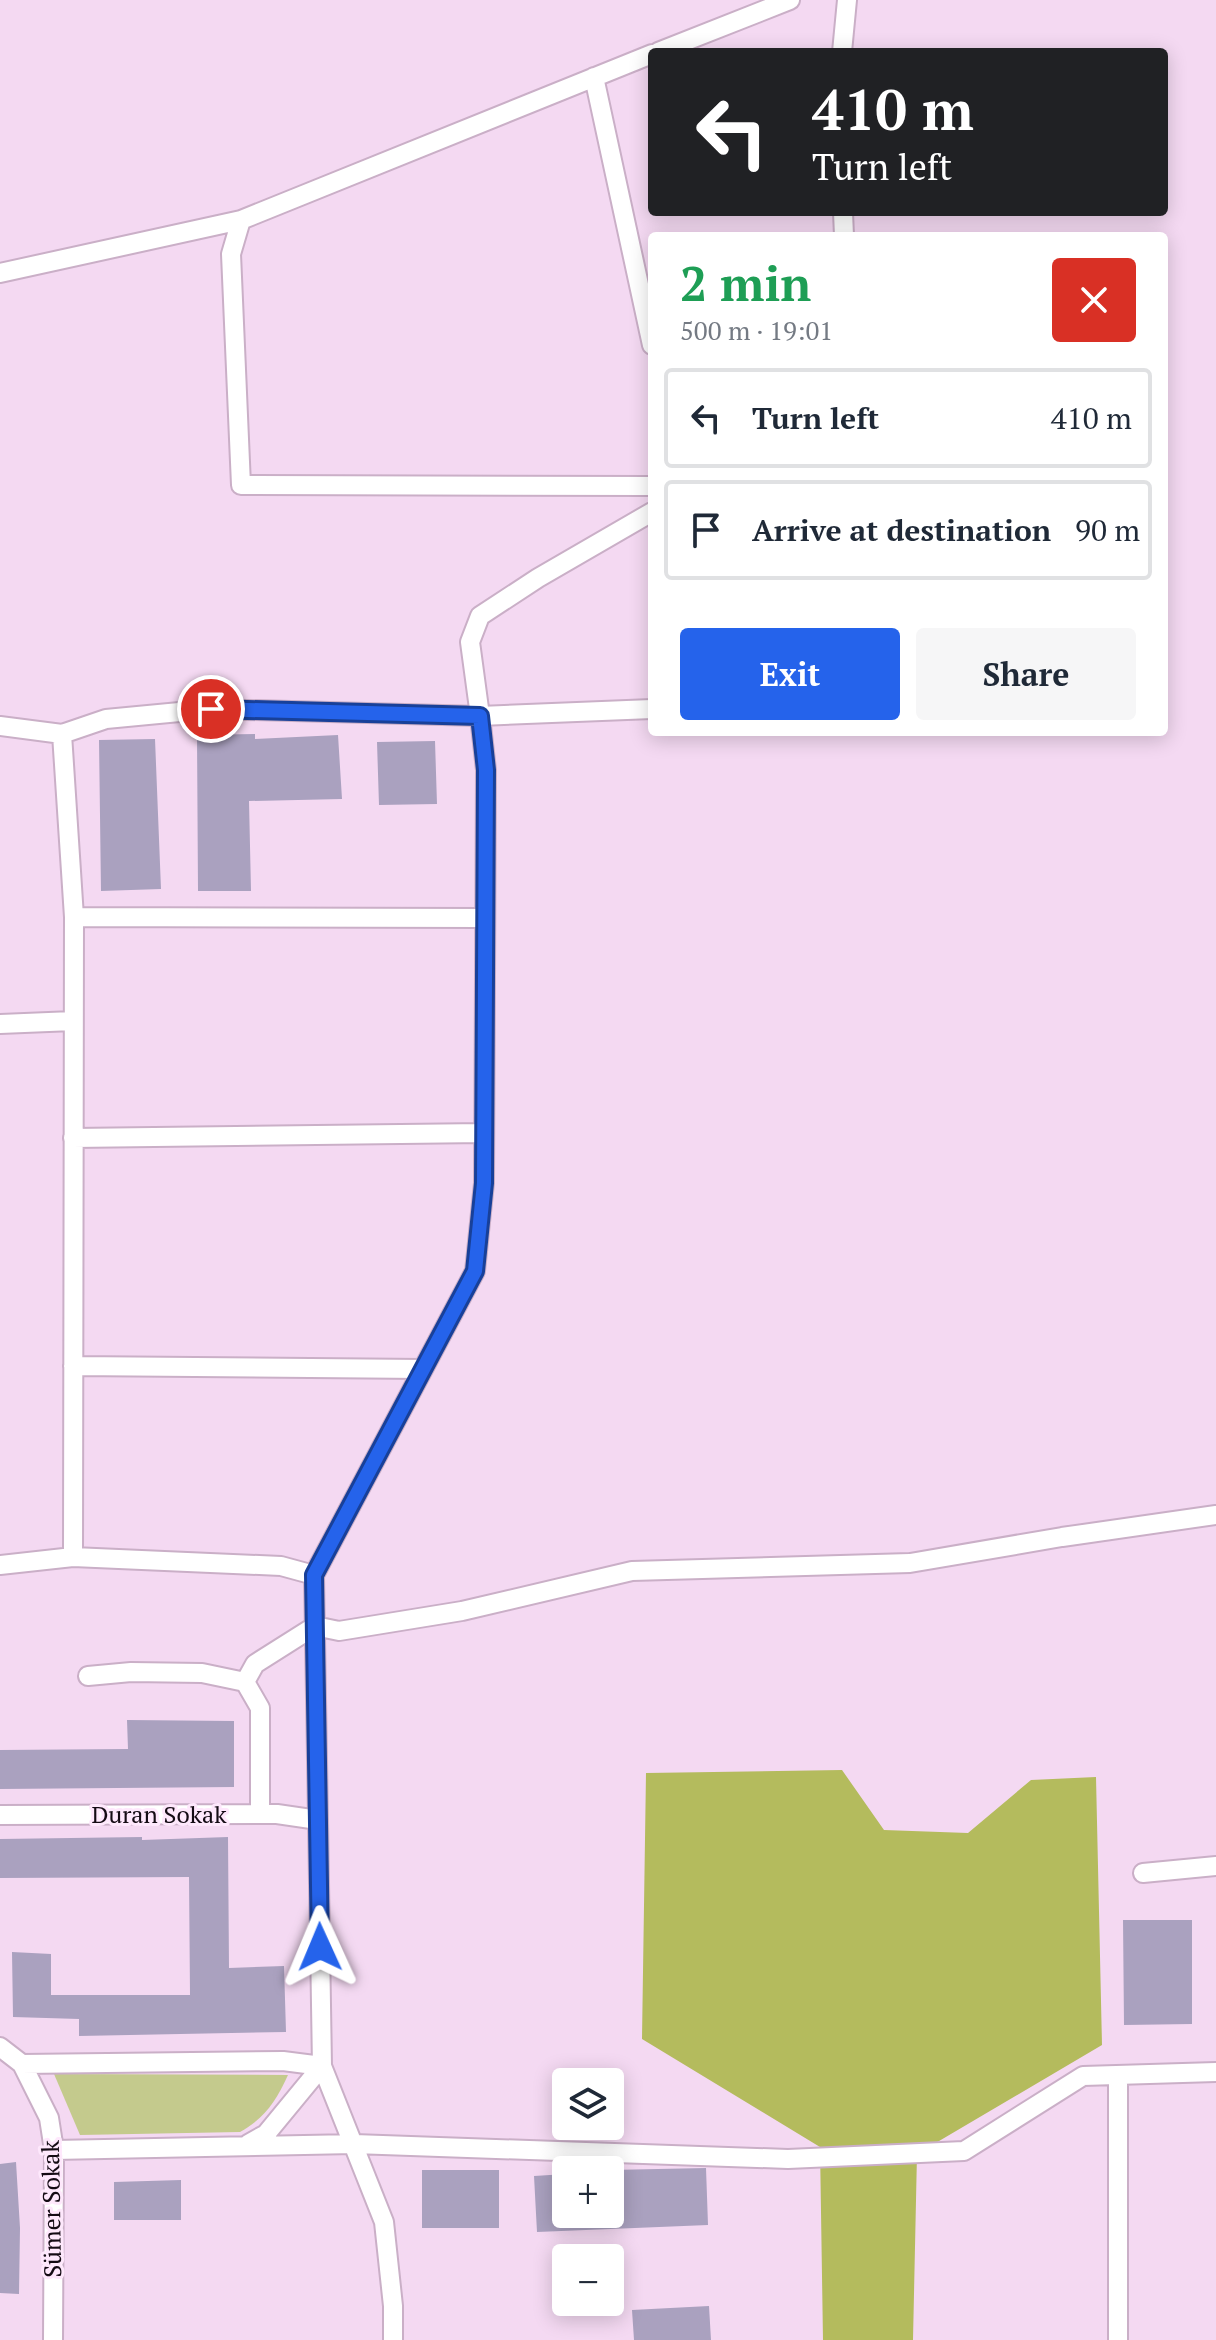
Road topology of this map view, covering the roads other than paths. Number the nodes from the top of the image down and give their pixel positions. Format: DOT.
graph roads {
  1 [pos="790,0"];
  2 [pos="847,0"];
  3 [pos="668,48"];
  4 [pos="842,48"];
  5 [pos="648,56"];
  6 [pos="594,77"];
  7 [pos="241,220"];
  8 [pos="0,273"];
  9 [pos="648,327"];
  10 [pos="648,486"];
  11 [pos="648,514"];
  12 [pos="648,709"];
  13 [pos="480,716"];
  14 [pos="0,726"];
  15 [pos="62,734"];
  16 [pos="74,917"];
  17 [pos="484,918"];
  18 [pos="73,1021"];
  19 [pos="0,1024"];
  20 [pos="484,1133"];
  21 [pos="73,1138"];
  22 [pos="73,1366"];
  23 [pos="423,1369"];
  24 [pos="1216,1515"];
  25 [pos="73,1557"];
  26 [pos="0,1565"];
  27 [pos="314,1575"];
  28 [pos="315,1626"];
  29 [pos="88,1676"];
  30 [pos="245,1682"];
  31 [pos="260,1814"];
  32 [pos="0,1815"];
  33 [pos="318,1820"];
  34 [pos="1216,1866"];
  35 [pos="1143,1873"];
  36 [pos="0,2047"];
  37 [pos="22,2064"];
  38 [pos="322,2066"];
  39 [pos="1216,2072"];
  40 [pos="1118,2075"];
  41 [pos="354,2144"];
  42 [pos="242,2146"];
  43 [pos="54,2150"];
  44 [pos="53,2340"];
  45 [pos="393,2340"];
  46 [pos="1118,2340"];
  1 -- 3 [label="street"];
  2 -- 4 [label="street"];
  5 -- 6 [label="street"];
  6 -- 7 [label="street"];
  6 -- 9 [label="street"];
  7 -- 8 [label="street"];
  7 -- 10 [label="street"];
  11 -- 13 [label="street"];
  12 -- 13 [label="street"];
  13 -- 15 [label="street"];
  13 -- 17 [label="street"];
  14 -- 15 [label="street"];
  15 -- 16 [label="street"];
  16 -- 17 [label="street"];
  16 -- 18 [label="street"];
  17 -- 20 [label="street"];
  18 -- 19 [label="street"];
  18 -- 21 [label="street"];
  20 -- 21 [label="street"];
  20 -- 23 [label="street"];
  21 -- 22 [label="street"];
  22 -- 23 [label="street"];
  22 -- 25 [label="street"];
  23 -- 27 [label="street"];
  24 -- 28 [label="street"];
  25 -- 26 [label="street"];
  25 -- 27 [label="street"];
  27 -- 28 [label="street"];
  28 -- 30 [label="street"];
  28 -- 33 [label="street"];
  29 -- 30 [label="street"];
  30 -- 31 [label="street"];
  31 -- 32 [label="street, Duran Sokak"];
  31 -- 33 [label="street, Duran Sokak"];
  33 -- 38 [label="street"];
  34 -- 35 [label="street"];
  36 -- 37 [label="street, Sümer Sokak"];
  37 -- 38 [label="street"];
  37 -- 43 [label="street, Sümer Sokak"];
  38 -- 41 [label="street"];
  38 -- 42 [label="street"];
  39 -- 40 [label="street"];
  40 -- 41 [label="street"];
  40 -- 46 [label="street"];
  41 -- 42 [label="street"];
  41 -- 45 [label="street"];
  42 -- 43 [label="street"];
  43 -- 44 [label="street, Sümer Sokak"];
}
